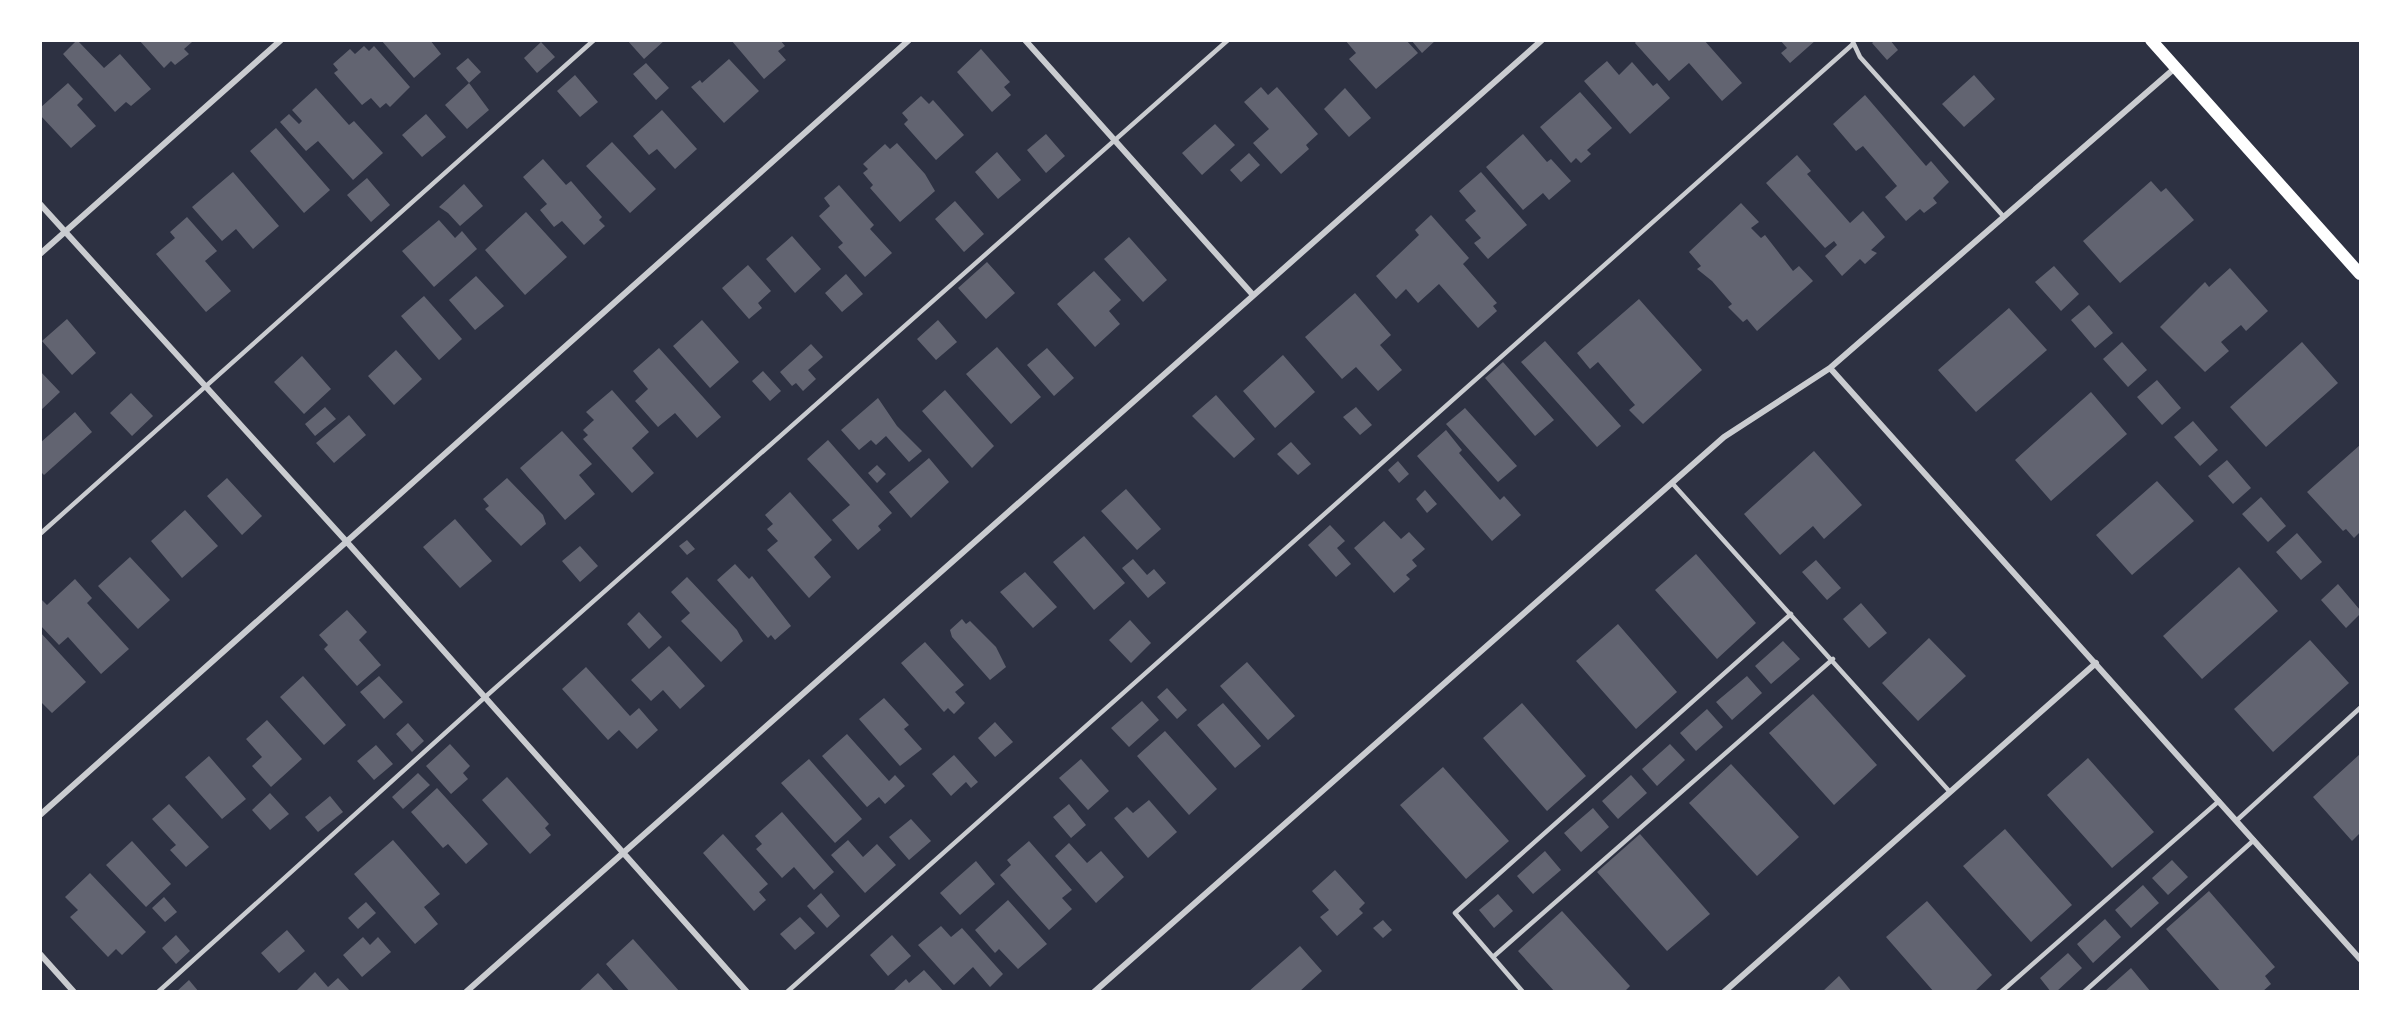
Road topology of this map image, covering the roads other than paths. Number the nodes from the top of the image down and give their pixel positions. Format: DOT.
graph roads {
  1 [pos="281,40"];
  2 [pos="594,40"];
  3 [pos="909,40"];
  4 [pos="1025,40"];
  5 [pos="1228,40"];
  6 [pos="1542,40"];
  7 [pos="2151,40"];
  8 [pos="1853,42"];
  9 [pos="2175,68"];
  10 [pos="1115,140"];
  11 [pos="40,204"];
  12 [pos="2004,217"];
  13 [pos="65,232"];
  14 [pos="40,254"];
  15 [pos="2361,274"];
  16 [pos="1253,295"];
  17 [pos="1830,368"];
  18 [pos="205,386"];
  19 [pos="1672,483"];
  20 [pos="40,534"];
  21 [pos="346,541"];
  22 [pos="1791,614"];
  23 [pos="1833,659"];
  24 [pos="2096,663"];
  25 [pos="484,699"];
  26 [pos="2361,708"];
  27 [pos="1950,792"];
  28 [pos="2219,801"];
  29 [pos="40,815"];
  30 [pos="2236,821"];
  31 [pos="2253,840"];
  32 [pos="622,853"];
  33 [pos="40,954"];
  34 [pos="1493,957"];
  35 [pos="2361,959"];
  36 [pos="74,992"];
  37 [pos="158,992"];
  38 [pos="466,992"];
  39 [pos="747,992"];
  40 [pos="787,992"];
  41 [pos="1094,992"];
  42 [pos="1523,992"];
  43 [pos="1724,992"];
  44 [pos="2001,992"];
  45 [pos="2084,992"];
  1 -- 13 [label="street"];
  2 -- 18 [label="lane"];
  3 -- 21 [label="street"];
  4 -- 10 [label="street"];
  5 -- 10 [label="lane"];
  6 -- 16 [label="street"];
  7 -- 9 [label="main road"];
  8 -- 12 [label="lane"];
  8 -- 40 [label="lane"];
  9 -- 12 [label="street"];
  9 -- 15 [label="main road"];
  10 -- 16 [label="street"];
  10 -- 25 [label="lane"];
  11 -- 13 [label="street"];
  12 -- 17 [label="street"];
  13 -- 14 [label="street"];
  13 -- 18 [label="street"];
  16 -- 32 [label="street"];
  17 -- 19 [label="street"];
  17 -- 24 [label="street"];
  18 -- 20 [label="lane"];
  18 -- 21 [label="street"];
  19 -- 22 [label="lane"];
  19 -- 41 [label="street"];
  21 -- 25 [label="street"];
  21 -- 29 [label="street"];
  22 -- 23 [label="lane"];
  22 -- 34 [label="lane"];
  23 -- 27 [label="lane"];
  23 -- 34 [label="lane"];
  24 -- 27 [label="street"];
  24 -- 28 [label="street"];
  25 -- 32 [label="street"];
  25 -- 37 [label="lane"];
  26 -- 30 [label="lane"];
  27 -- 43 [label="street"];
  28 -- 30 [label="street"];
  28 -- 44 [label="lane"];
  30 -- 31 [label="street"];
  31 -- 35 [label="street"];
  31 -- 45 [label="lane"];
  32 -- 38 [label="street"];
  32 -- 39 [label="street"];
  33 -- 36 [label="street"];
  34 -- 42 [label="lane"];
}
